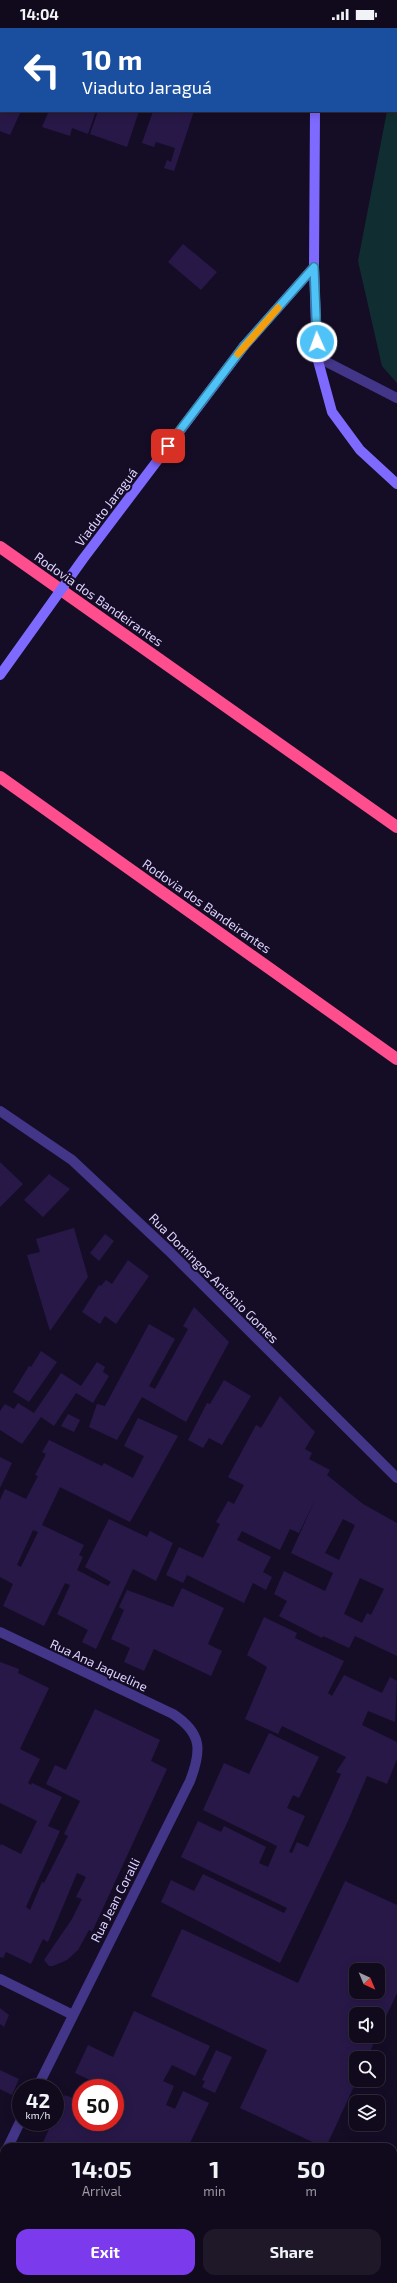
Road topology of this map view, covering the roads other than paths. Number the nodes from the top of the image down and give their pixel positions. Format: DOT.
graph roads {
  1 [pos="315,112"];
  2 [pos="314,267"];
  3 [pos="317,357"];
  4 [pos="397,398"];
  5 [pos="397,484"];
  6 [pos="0,548"];
  7 [pos="0,674"];
  8 [pos="0,777"];
  9 [pos="397,827"];
  10 [pos="397,1059"];
  11 [pos="0,1111"];
  12 [pos="397,1478"];
  13 [pos="0,1632"];
  14 [pos="186,1723"];
  15 [pos="0,1979"];
  16 [pos="73,2015"];
  17 [pos="41,2079"];
  18 [pos="16,2131"];
  19 [pos="10,2143"];
  1 -- 2 [label="main road"];
  2 -- 3 [label="main road"];
  2 -- 7 [label="main road, Viaduto Jaraguá, bridge"];
  3 -- 4 [label="street"];
  3 -- 5 [label="main road"];
  6 -- 9 [label="highway, Rodovia dos Bandeirantes"];
  8 -- 10 [label="highway, Rodovia dos Bandeirantes"];
  11 -- 12 [label="street, Rua Domingos Antônio Gomes"];
  13 -- 14 [label="street, Rua Ana Jaqueline"];
  14 -- 16 [label="street, Rua Jean Coralli"];
  15 -- 16 [label="street"];
  16 -- 17 [label="street, Rua Jean Coralli"];
  18 -- 19 [label="street"];
}
